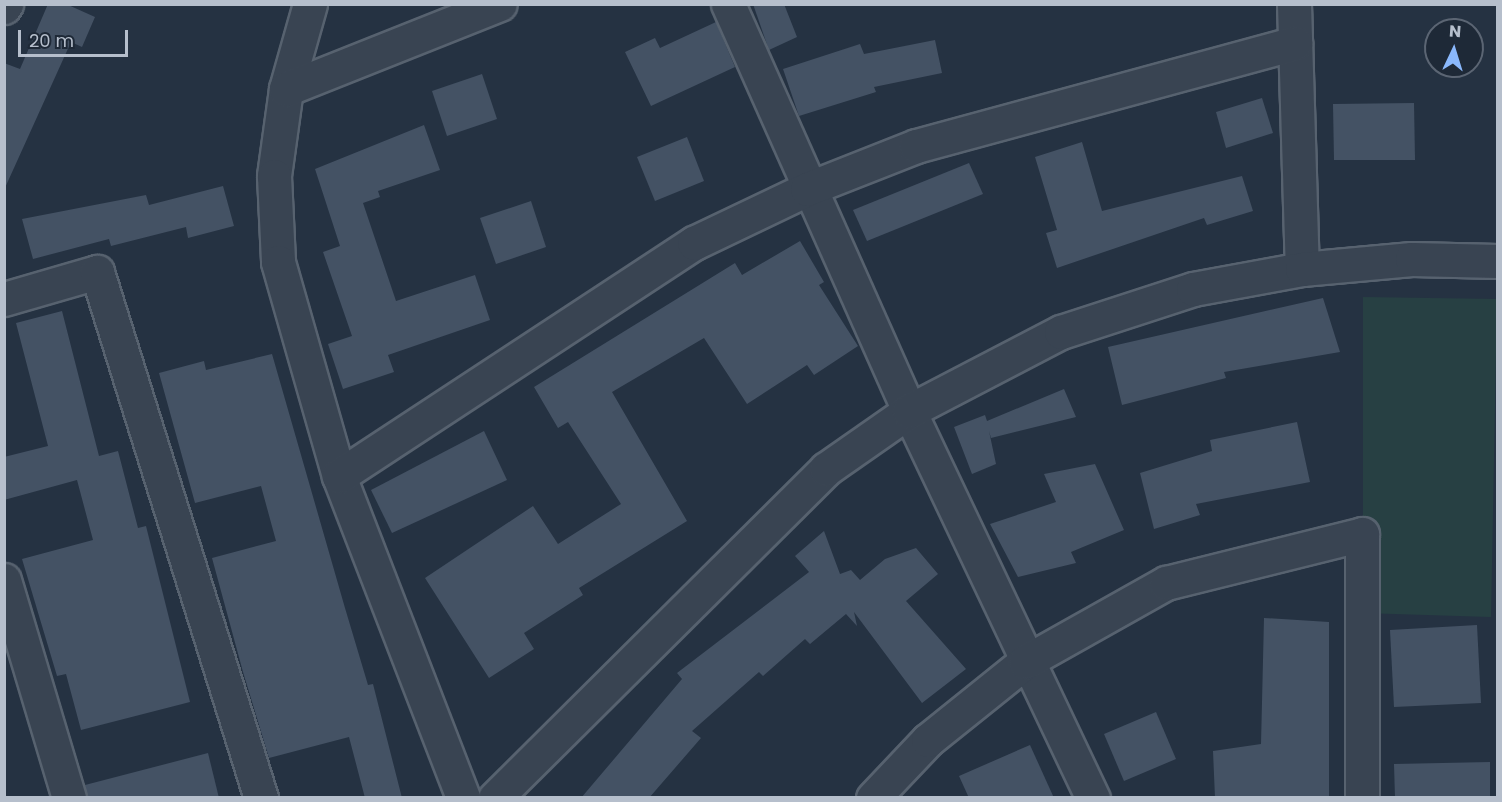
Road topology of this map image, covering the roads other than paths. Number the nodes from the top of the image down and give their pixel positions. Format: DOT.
graph roads {
  1 [pos="310,4"];
  2 [pos="500,4"];
  3 [pos="728,4"];
  4 [pos="1294,4"];
  5 [pos="1295,44"];
  6 [pos="286,89"];
  7 [pos="807,189"];
  8 [pos="1497,261"];
  9 [pos="1302,269"];
  10 [pos="4,300"];
  11 [pos="909,411"];
  12 [pos="339,476"];
  13 [pos="4,580"];
  14 [pos="1025,662"];
  15 [pos="69,798"];
  16 [pos="261,798"];
  17 [pos="463,798"];
  18 [pos="495,798"];
  19 [pos="873,798"];
  20 [pos="1093,798"];
  21 [pos="1362,798"];
  1 -- 6 [label="street"];
  2 -- 6 [label="street"];
  3 -- 7 [label="street"];
  4 -- 5 [label="street"];
  5 -- 7 [label="street"];
  5 -- 9 [label="street"];
  6 -- 12 [label="street"];
  7 -- 11 [label="street"];
  7 -- 12 [label="street"];
  8 -- 9 [label="street"];
  9 -- 11 [label="street"];
  10 -- 16 [label="street"];
  11 -- 14 [label="street"];
  11 -- 18 [label="street"];
  12 -- 17 [label="street"];
  13 -- 15 [label="street"];
  14 -- 19 [label="street"];
  14 -- 20 [label="street"];
  14 -- 21 [label="street"];
}
